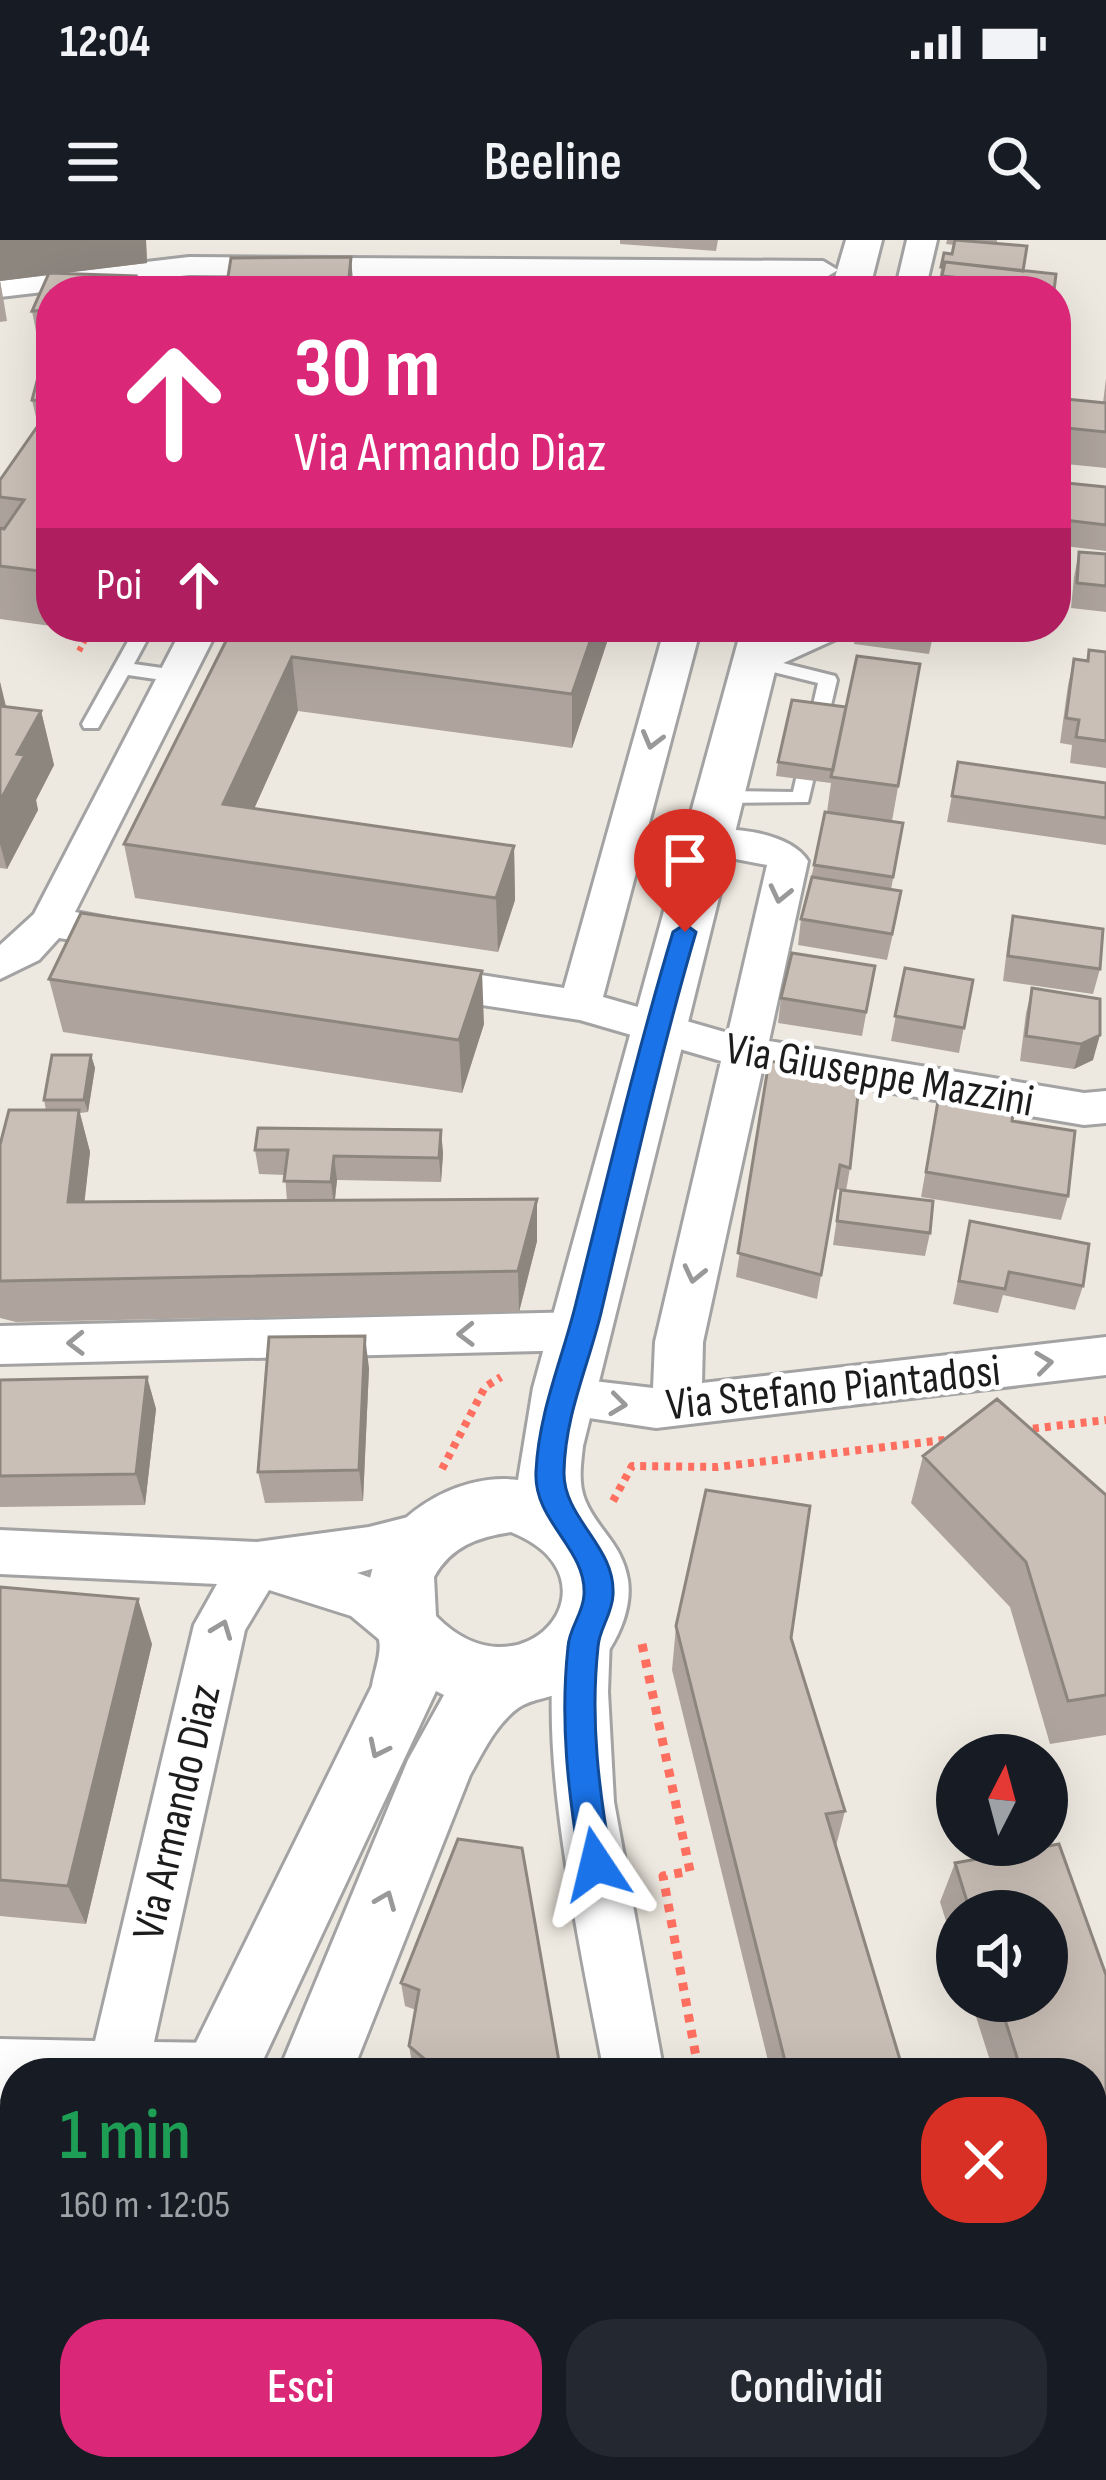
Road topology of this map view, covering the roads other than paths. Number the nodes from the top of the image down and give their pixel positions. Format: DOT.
graph roads {
  1 [pos="864,240"];
  2 [pos="922,240"];
  3 [pos="460,254"];
  4 [pos="589,255"];
  5 [pos="189,266"];
  6 [pos="103,276"];
  7 [pos="789,276"];
  8 [pos="840,276"];
  9 [pos="914,276"];
  10 [pos="36,284"];
  11 [pos="0,288"];
  12 [pos="137,642"];
  13 [pos="193,642"];
  14 [pos="679,642"];
  15 [pos="759,645"];
  16 [pos="122,668"];
  17 [pos="176,676"];
  18 [pos="92,724"];
  19 [pos="714,819"];
  20 [pos="50,922"];
  21 [pos="172,942"];
  22 [pos="0,964"];
  23 [pos="380,974"];
  24 [pos="580,1005"];
  25 [pos="656,1027"];
  26 [pos="745,1053"];
  27 [pos="1106,1107"];
  28 [pos="583,1331"];
  29 [pos="0,1345"];
  30 [pos="1106,1356"];
  31 [pos="532,1386"];
  32 [pos="677,1406"];
  33 [pos="442,1509"];
  34 [pos="592,1521"];
  35 [pos="0,1552"];
  36 [pos="256,1564"];
  37 [pos="413,1637"];
  38 [pos="612,1637"];
  39 [pos="505,1679"];
  40 [pos="581,1781"];
  41 [pos="121,2058"];
  42 [pos="226,2058"];
  43 [pos="321,2058"];
  44 [pos="631,2058"];
  1 -- 8 [label="street"];
  2 -- 9 [label="street"];
  3 -- 4 [label="street"];
  3 -- 5 [label="street"];
  4 -- 7 [label="street"];
  5 -- 6 [label="street"];
  10 -- 11 [label="street"];
  12 -- 16 [label="lane"];
  13 -- 17 [label="street"];
  14 -- 24 [label="street, one-way"];
  15 -- 19 [label="street"];
  15 -- 19 [label="lane"];
  16 -- 17 [label="lane"];
  16 -- 18 [label="lane"];
  17 -- 20 [label="street"];
  19 -- 25 [label="street"];
  19 -- 26 [label="street, one-way"];
  20 -- 21 [label="street"];
  20 -- 22 [label="street"];
  23 -- 24 [label="street, Via Giuseppe Mazzini"];
  24 -- 25 [label="street, Via Giuseppe Mazzini"];
  25 -- 26 [label="street, Via Giuseppe Mazzini"];
  25 -- 28 [label="street"];
  26 -- 27 [label="street, Via Giuseppe Mazzini"];
  26 -- 32 [label="street, one-way"];
  28 -- 29 [label="street, one-way"];
  28 -- 31 [label="street"];
  32 -- 30 [label="street, Via Stefano Piantadosi, one-way"];
  31 -- 32 [label="street, Via Stefano Piantadosi, one-way"];
  31 -- 33 [label="street"];
  31 -- 34 [label="street"];
  33 -- 34 [label="street"];
  33 -- 36 [label="street"];
  33 -- 37 [label="street"];
  34 -- 38 [label="street"];
  35 -- 36 [label="street"];
  36 -- 37 [label="street"];
  41 -- 36 [label="street, Via Armando Diaz, one-way"];
  37 -- 39 [label="street"];
  37 -- 42 [label="street, one-way"];
  38 -- 39 [label="street"];
  38 -- 40 [label="street"];
  39 -- 40 [label="street"];
  43 -- 39 [label="street, one-way"];
  40 -- 44 [label="street"];
}
